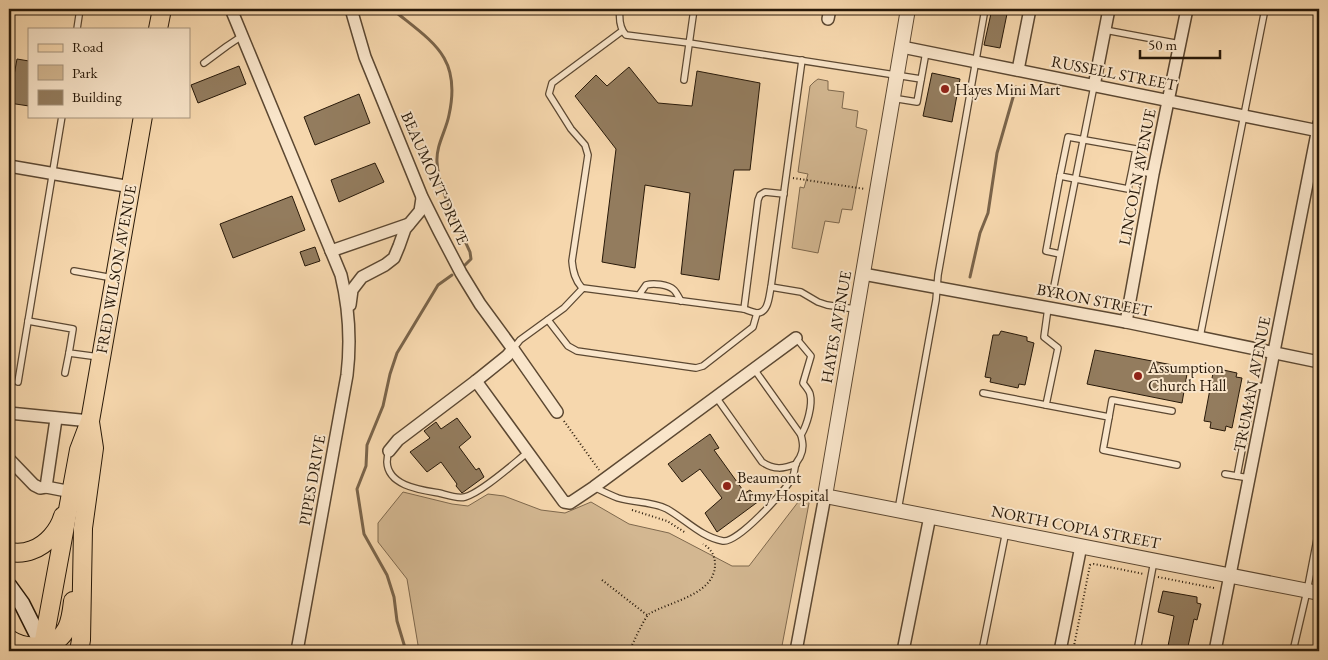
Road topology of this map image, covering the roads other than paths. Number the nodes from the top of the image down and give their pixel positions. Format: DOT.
graph roads {
  1 [pos="80,9"];
  2 [pos="162,9"];
  3 [pos="231,9"];
  4 [pos="350,9"];
  5 [pos="620,9"];
  6 [pos="694,9"];
  7 [pos="908,9"];
  8 [pos="985,9"];
  9 [pos="1030,9"];
  10 [pos="1109,9"];
  11 [pos="1187,9"];
  12 [pos="1265,9"];
  13 [pos="77,28"];
  14 [pos="158,28"];
  15 [pos="622,30"];
  16 [pos="1105,30"];
  17 [pos="242,36"];
  18 [pos="689,43"];
  19 [pos="1180,44"];
  20 [pos="902,47"];
  21 [pos="926,52"];
  22 [pos="802,60"];
  23 [pos="975,62"];
  24 [pos="204,63"];
  25 [pos="1018,70"];
  26 [pos="897,74"];
  27 [pos="921,79"];
  28 [pos="684,80"];
  29 [pos="1094,86"];
  30 [pos="892,98"];
  31 [pos="1168,101"];
  32 [pos="1244,116"];
  33 [pos="62,118"];
  34 [pos="143,118"];
  35 [pos="1319,128"];
  36 [pos="1083,139"];
  37 [pos="9,166"];
  38 [pos="1132,170"];
  39 [pos="52,173"];
  40 [pos="1153,174"];
  41 [pos="1060,176"];
  42 [pos="1076,179"];
  43 [pos="131,187"];
  44 [pos="784,194"];
  45 [pos="422,197"];
  46 [pos="409,224"];
  47 [pos="331,251"];
  48 [pos="1060,254"];
  49 [pos="74,271"];
  50 [pos="863,274"];
  51 [pos="115,278"];
  52 [pos="771,286"];
  53 [pos="937,287"];
  54 [pos="582,288"];
  55 [pos="1053,290"];
  56 [pos="639,295"];
  57 [pos="681,301"];
  58 [pos="1048,308"];
  59 [pos="744,309"];
  60 [pos="857,310"];
  61 [pos="757,313"];
  62 [pos="348,314"];
  63 [pos="548,320"];
  64 [pos="28,322"];
  65 [pos="1126,322"];
  66 [pos="1200,337"];
  67 [pos="796,338"];
  68 [pos="513,349"];
  69 [pos="69,353"];
  70 [pos="1275,353"];
  71 [pos="101,357"];
  72 [pos="1319,362"];
  73 [pos="754,369"];
  74 [pos="65,373"];
  75 [pos="476,381"];
  76 [pos="18,382"];
  77 [pos="1268,387"];
  78 [pos="983,393"];
  79 [pos="716,397"];
  80 [pos="1046,405"];
  81 [pos="1172,411"];
  82 [pos="557,412"];
  83 [pos="9,414"];
  84 [pos="1109,417"];
  85 [pos="56,419"];
  86 [pos="90,421"];
  87 [pos="801,435"];
  88 [pos="389,451"];
  89 [pos="528,452"];
  90 [pos="9,459"];
  91 [pos="796,464"];
  92 [pos="1177,465"];
  93 [pos="1225,474"];
  94 [pos="1237,476"];
  95 [pos="1249,478"];
  96 [pos="46,486"];
  97 [pos="594,487"];
  98 [pos="72,492"];
  99 [pos="825,496"];
  100 [pos="898,510"];
  101 [pos="930,516"];
  102 [pos="84,528"];
  103 [pos="1319,529"];
  104 [pos="1006,531"];
  105 [pos="1081,546"];
  106 [pos="9,552"];
  107 [pos="1154,561"];
  108 [pos="1230,576"];
  109 [pos="9,586"];
  110 [pos="1313,592"];
  111 [pos="9,640"];
  112 [pos="44,649"];
  113 [pos="79,651"];
  114 [pos="297,651"];
  115 [pos="796,651"];
  116 [pos="903,651"];
  117 [pos="982,651"];
  118 [pos="1060,651"];
  119 [pos="1137,651"];
  120 [pos="1215,651"];
  121 [pos="1293,651"];
  1 -- 13 [label="lane"];
  2 -- 14 [label="main road"];
  3 -- 17 [label="street, PIPES DRIVE"];
  4 -- 45 [label="street, BEAUMONT DRIVE"];
  5 -- 15 [label="lane"];
  6 -- 18 [label="lane"];
  7 -- 20 [label="street, HAYES AVENUE"];
  8 -- 23 [label="lane"];
  9 -- 25 [label="street"];
  10 -- 16 [label="street"];
  11 -- 19 [label="street, LINCOLN AVENUE"];
  12 -- 32 [label="lane"];
  15 -- 18 [label="lane"];
  15 -- 54 [label="lane"];
  16 -- 19 [label="lane"];
  16 -- 29 [label="street"];
  17 -- 24 [label="lane"];
  17 -- 47 [label="street, PIPES DRIVE"];
  18 -- 22 [label="lane"];
  18 -- 28 [label="lane"];
  19 -- 31 [label="street, LINCOLN AVENUE"];
  20 -- 21 [label="street, RUSSELL STREET"];
  20 -- 26 [label="street, HAYES AVENUE"];
  21 -- 23 [label="street, RUSSELL STREET"];
  21 -- 27 [label="lane"];
  22 -- 26 [label="lane"];
  22 -- 44 [label="lane"];
  23 -- 25 [label="street, RUSSELL STREET"];
  23 -- 53 [label="lane"];
  25 -- 29 [label="street, RUSSELL STREET"];
  26 -- 27 [label="lane"];
  26 -- 30 [label="street, HAYES AVENUE"];
  27 -- 30 [label="lane"];
  29 -- 31 [label="street, RUSSELL STREET"];
  29 -- 36 [label="lane"];
  30 -- 50 [label="street, HAYES AVENUE"];
  31 -- 32 [label="street, RUSSELL STREET"];
  31 -- 40 [label="street, LINCOLN AVENUE"];
  32 -- 35 [label="street, RUSSELL STREET"];
  32 -- 66 [label="lane"];
  33 -- 39 [label="lane"];
  34 -- 43 [label="main road, FRED WILSON AVENUE"];
  35 -- 70 [label="street, TRUMAN AVENUE"];
  36 -- 38 [label="lane"];
  36 -- 41 [label="lane"];
  36 -- 42 [label="lane"];
  37 -- 39 [label="street"];
  38 -- 40 [label="lane"];
  38 -- 42 [label="lane"];
  39 -- 43 [label="street"];
  39 -- 64 [label="lane"];
  40 -- 65 [label="street, LINCOLN AVENUE"];
  41 -- 42 [label="lane"];
  41 -- 48 [label="lane"];
  42 -- 48 [label="lane"];
  43 -- 51 [label="main road, FRED WILSON AVENUE"];
  44 -- 52 [label="lane"];
  44 -- 59 [label="lane"];
  45 -- 46 [label="street, PIPES DRIVE"];
  45 -- 68 [label="street, BEAUMONT DRIVE"];
  46 -- 47 [label="street"];
  46 -- 62 [label="street, PIPES DRIVE"];
  47 -- 62 [label="street, PIPES DRIVE"];
  48 -- 55 [label="lane"];
  49 -- 51 [label="lane"];
  50 -- 53 [label="street, BYRON STREET"];
  50 -- 60 [label="street, HAYES AVENUE"];
  51 -- 71 [label="main road, FRED WILSON AVENUE"];
  52 -- 60 [label="lane"];
  52 -- 61 [label="lane"];
  53 -- 58 [label="street, BYRON STREET"];
  53 -- 100 [label="lane"];
  54 -- 56 [label="lane"];
  54 -- 63 [label="lane"];
  56 -- 57 [label="lane"];
  56 -- 57 [label="lane"];
  57 -- 59 [label="lane"];
  58 -- 65 [label="street, BYRON STREET"];
  58 -- 80 [label="lane"];
  59 -- 61 [label="lane"];
  60 -- 99 [label="street, HAYES AVENUE"];
  61 -- 63 [label="lane"];
  62 -- 114 [label="street, PIPES DRIVE"];
  63 -- 68 [label="lane"];
  64 -- 69 [label="lane"];
  64 -- 76 [label="lane"];
  65 -- 66 [label="street, BYRON STREET"];
  66 -- 70 [label="street, BYRON STREET"];
  67 -- 73 [label="street"];
  67 -- 87 [label="lane"];
  68 -- 75 [label="street"];
  68 -- 82 [label="street, BEAUMONT DRIVE"];
  69 -- 71 [label="lane"];
  69 -- 74 [label="lane"];
  70 -- 72 [label="street, BYRON STREET"];
  70 -- 77 [label="street, TRUMAN AVENUE"];
  71 -- 86 [label="main road, FRED WILSON AVENUE"];
  73 -- 79 [label="street"];
  73 -- 87 [label="lane"];
  75 -- 88 [label="street"];
  75 -- 89 [label="street"];
  77 -- 94 [label="lane"];
  77 -- 95 [label="street, TRUMAN AVENUE"];
  78 -- 80 [label="lane"];
  79 -- 91 [label="lane"];
  79 -- 97 [label="street"];
  80 -- 84 [label="lane"];
  81 -- 84 [label="lane"];
  83 -- 85 [label="street"];
  84 -- 92 [label="lane"];
  85 -- 86 [label="street"];
  85 -- 96 [label="street"];
  86 -- 98 [label="main road, FRED WILSON AVENUE"];
  86 -- 102 [label="main road, FRED WILSON AVENUE"];
  87 -- 91 [label="lane"];
  88 -- 89 [label="lane"];
  89 -- 97 [label="street"];
  90 -- 96 [label="street"];
  91 -- 97 [label="lane"];
  93 -- 94 [label="lane"];
  94 -- 95 [label="lane"];
  95 -- 108 [label="street, TRUMAN AVENUE"];
  96 -- 98 [label="street"];
  98 -- 106 [label="main road"];
  98 -- 112 [label="main road, FRED WILSON AVENUE"];
  99 -- 100 [label="street, NORTH COPIA STREET"];
  99 -- 115 [label="street, HAYES AVENUE"];
  100 -- 101 [label="street, NORTH COPIA STREET"];
  101 -- 104 [label="street, NORTH COPIA STREET"];
  101 -- 116 [label="street"];
  102 -- 112 [label="main road"];
  102 -- 113 [label="main road, FRED WILSON AVENUE"];
  103 -- 110 [label="lane"];
  104 -- 105 [label="street, NORTH COPIA STREET"];
  104 -- 117 [label="lane"];
  105 -- 107 [label="street, NORTH COPIA STREET"];
  105 -- 118 [label="street"];
  107 -- 108 [label="street, NORTH COPIA STREET"];
  107 -- 119 [label="lane"];
  108 -- 110 [label="street, NORTH COPIA STREET"];
  108 -- 120 [label="street, TRUMAN AVENUE"];
  109 -- 112 [label="main road"];
  110 -- 121 [label="lane"];
  111 -- 112 [label="main road"];
}
